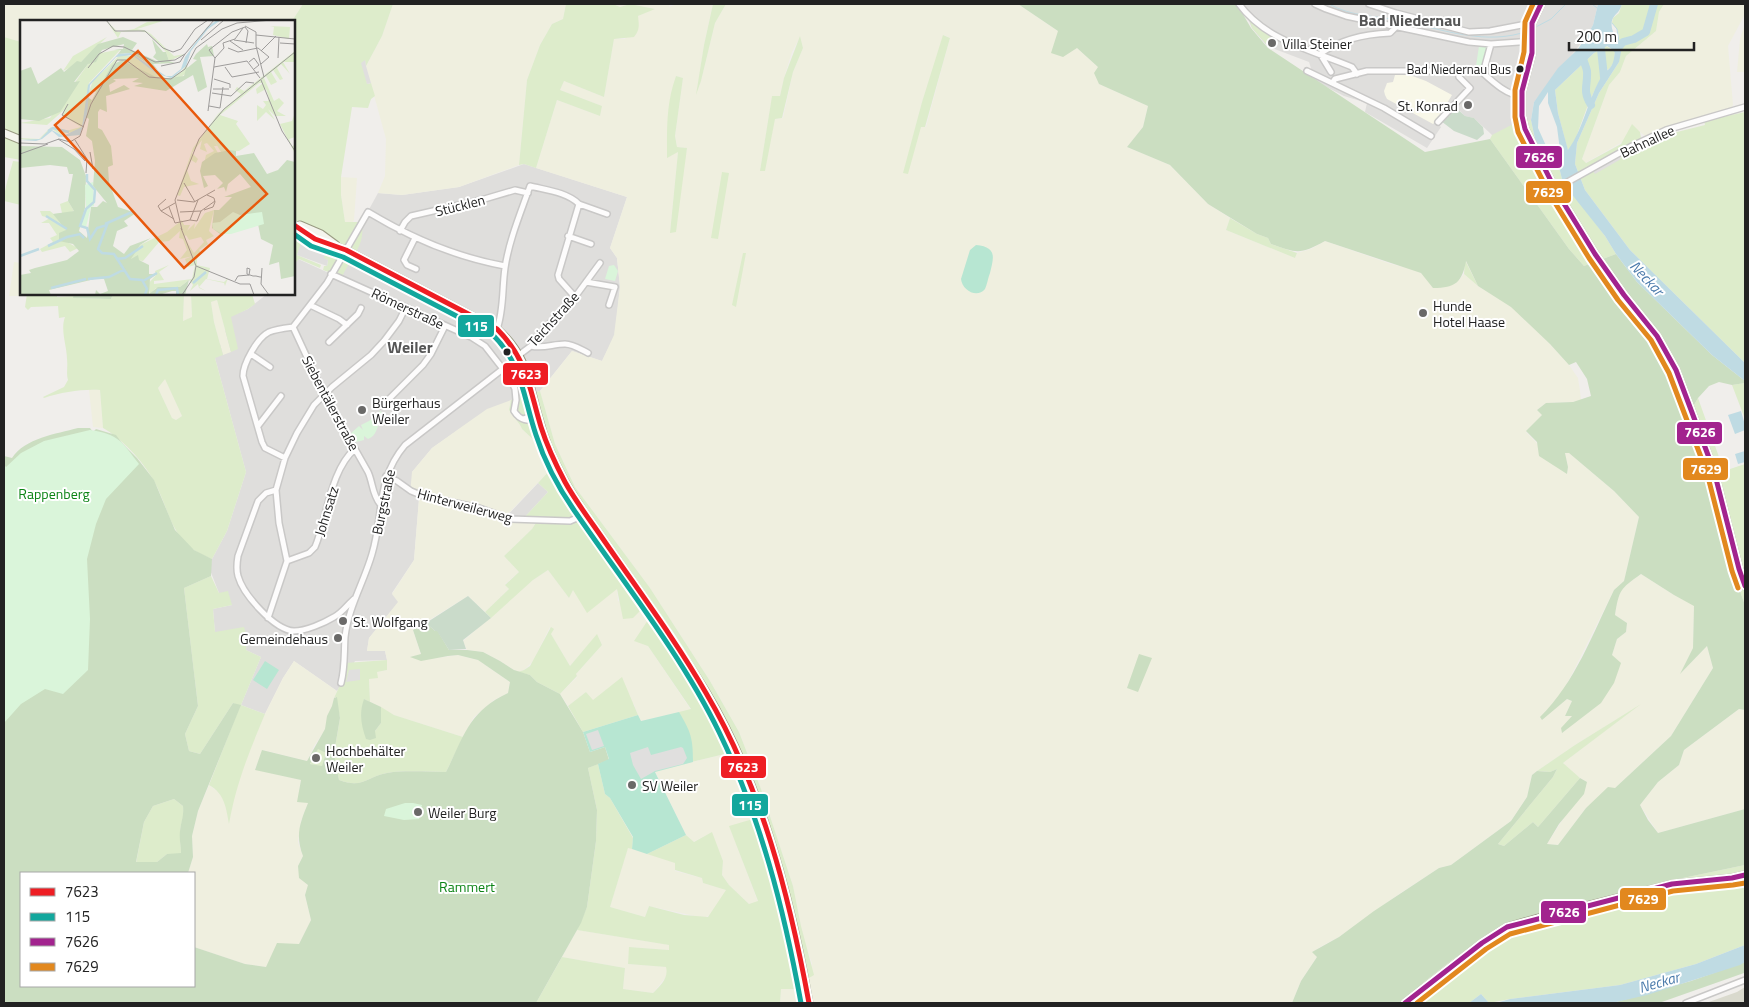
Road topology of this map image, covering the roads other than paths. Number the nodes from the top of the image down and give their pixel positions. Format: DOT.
graph roads {
  1 [pos="1239,4"];
  2 [pos="1316,4"];
  3 [pos="1369,4"];
  4 [pos="1541,4"];
  5 [pos="1532,25"];
  6 [pos="1396,27"];
  7 [pos="1532,39"];
  8 [pos="1491,44"];
  9 [pos="1320,54"];
  10 [pos="1307,71"];
  11 [pos="1458,71"];
  12 [pos="1331,72"];
  13 [pos="1483,73"];
  14 [pos="1357,74"];
  15 [pos="1333,82"];
  16 [pos="1522,96"];
  17 [pos="1745,107"];
  18 [pos="1438,122"];
  19 [pos="4,133"];
  20 [pos="1431,136"];
  21 [pos="20,140"];
  22 [pos="1558,187"];
  23 [pos="528,193"];
  24 [pos="579,204"];
  25 [pos="607,214"];
  26 [pos="295,223"];
  27 [pos="400,231"];
  28 [pos="568,236"];
  29 [pos="415,238"];
  30 [pos="591,244"];
  31 [pos="346,250"];
  32 [pos="600,263"];
  33 [pos="505,266"];
  34 [pos="416,269"];
  35 [pos="332,274"];
  36 [pos="586,282"];
  37 [pos="575,297"];
  38 [pos="310,305"];
  39 [pos="610,305"];
  40 [pos="406,307"];
  41 [pos="361,308"];
  42 [pos="347,325"];
  43 [pos="445,326"];
  44 [pos="292,327"];
  45 [pos="496,329"];
  46 [pos="329,342"];
  47 [pos="531,346"];
  48 [pos="588,353"];
  49 [pos="251,354"];
  50 [pos="519,355"];
  51 [pos="270,368"];
  52 [pos="504,368"];
  53 [pos="281,396"];
  54 [pos="324,396"];
  55 [pos="382,406"];
  56 [pos="538,416"];
  57 [pos="258,426"];
  58 [pos="355,449"];
  59 [pos="285,458"];
  60 [pos="386,476"];
  61 [pos="276,490"];
  62 [pos="380,504"];
  63 [pos="577,518"];
  64 [pos="288,560"];
  65 [pos="1745,586"];
  66 [pos="354,598"];
  67 [pos="268,618"];
  68 [pos="341,683"];
  69 [pos="1745,875"];
  70 [pos="1745,980"];
  71 [pos="809,1003"];
  72 [pos="1405,1003"];
  73 [pos="1686,1003"];
  1 -- 9 [label="street"];
  2 -- 6 [label="street"];
  3 -- 5 [label="street"];
  4 -- 5 [label="main road"];
  5 -- 7 [label="main road"];
  6 -- 8 [label="street"];
  6 -- 9 [label="street"];
  7 -- 8 [label="street"];
  7 -- 16 [label="main road"];
  8 -- 13 [label="street"];
  9 -- 12 [label="street"];
  9 -- 14 [label="street"];
  10 -- 15 [label="street"];
  11 -- 13 [label="street"];
  11 -- 14 [label="street"];
  11 -- 18 [label="street"];
  13 -- 16 [label="street"];
  14 -- 15 [label="street"];
  15 -- 20 [label="street"];
  16 -- 22 [label="main road"];
  17 -- 22 [label="street, Bahnallee"];
  19 -- 21 [label="main road"];
  22 -- 65 [label="main road"];
  23 -- 24 [label="street"];
  23 -- 27 [label="street, Stücklen"];
  23 -- 33 [label="street"];
  24 -- 25 [label="street"];
  24 -- 28 [label="street"];
  26 -- 31 [label="main road"];
  27 -- 29 [label="street"];
  27 -- 31 [label="street"];
  28 -- 30 [label="street"];
  28 -- 37 [label="street"];
  29 -- 33 [label="street"];
  29 -- 34 [label="street"];
  31 -- 35 [label="street"];
  31 -- 45 [label="main road"];
  32 -- 36 [label="street, Teichstraße"];
  33 -- 45 [label="street"];
  35 -- 38 [label="street"];
  35 -- 40 [label="street, Römerstraße"];
  36 -- 37 [label="street, Teichstraße"];
  36 -- 39 [label="street, Teichstraße"];
  37 -- 47 [label="street, Teichstraße"];
  38 -- 42 [label="street"];
  38 -- 44 [label="street"];
  40 -- 43 [label="street, Römerstraße"];
  40 -- 54 [label="street"];
  41 -- 42 [label="street, Siebentälerstraße"];
  42 -- 46 [label="street, Siebentälerstraße"];
  43 -- 52 [label="street, Römerstraße"];
  43 -- 55 [label="street"];
  44 -- 49 [label="street"];
  44 -- 54 [label="street, Siebentälerstraße"];
  45 -- 50 [label="main road"];
  47 -- 48 [label="street"];
  47 -- 50 [label="street, Teichstraße"];
  49 -- 51 [label="street"];
  49 -- 57 [label="street"];
  50 -- 56 [label="main road"];
  52 -- 56 [label="street, Römerstraße"];
  52 -- 60 [label="street, Burgstraße"];
  53 -- 57 [label="street"];
  54 -- 58 [label="street, Siebentälerstraße"];
  54 -- 59 [label="street"];
  56 -- 71 [label="main road"];
  57 -- 59 [label="street"];
  58 -- 62 [label="street, Siebentälerstraße"];
  58 -- 64 [label="street, Johnsatz"];
  59 -- 61 [label="street"];
  60 -- 62 [label="street, Burgstraße"];
  60 -- 63 [label="street, Hinterweilerweg"];
  61 -- 64 [label="street"];
  61 -- 67 [label="street"];
  62 -- 66 [label="street, Burgstraße"];
  64 -- 67 [label="street"];
  66 -- 67 [label="street"];
  66 -- 68 [label="street, Burgstraße"];
  69 -- 72 [label="main road"];
  70 -- 73 [label="street"];
}
